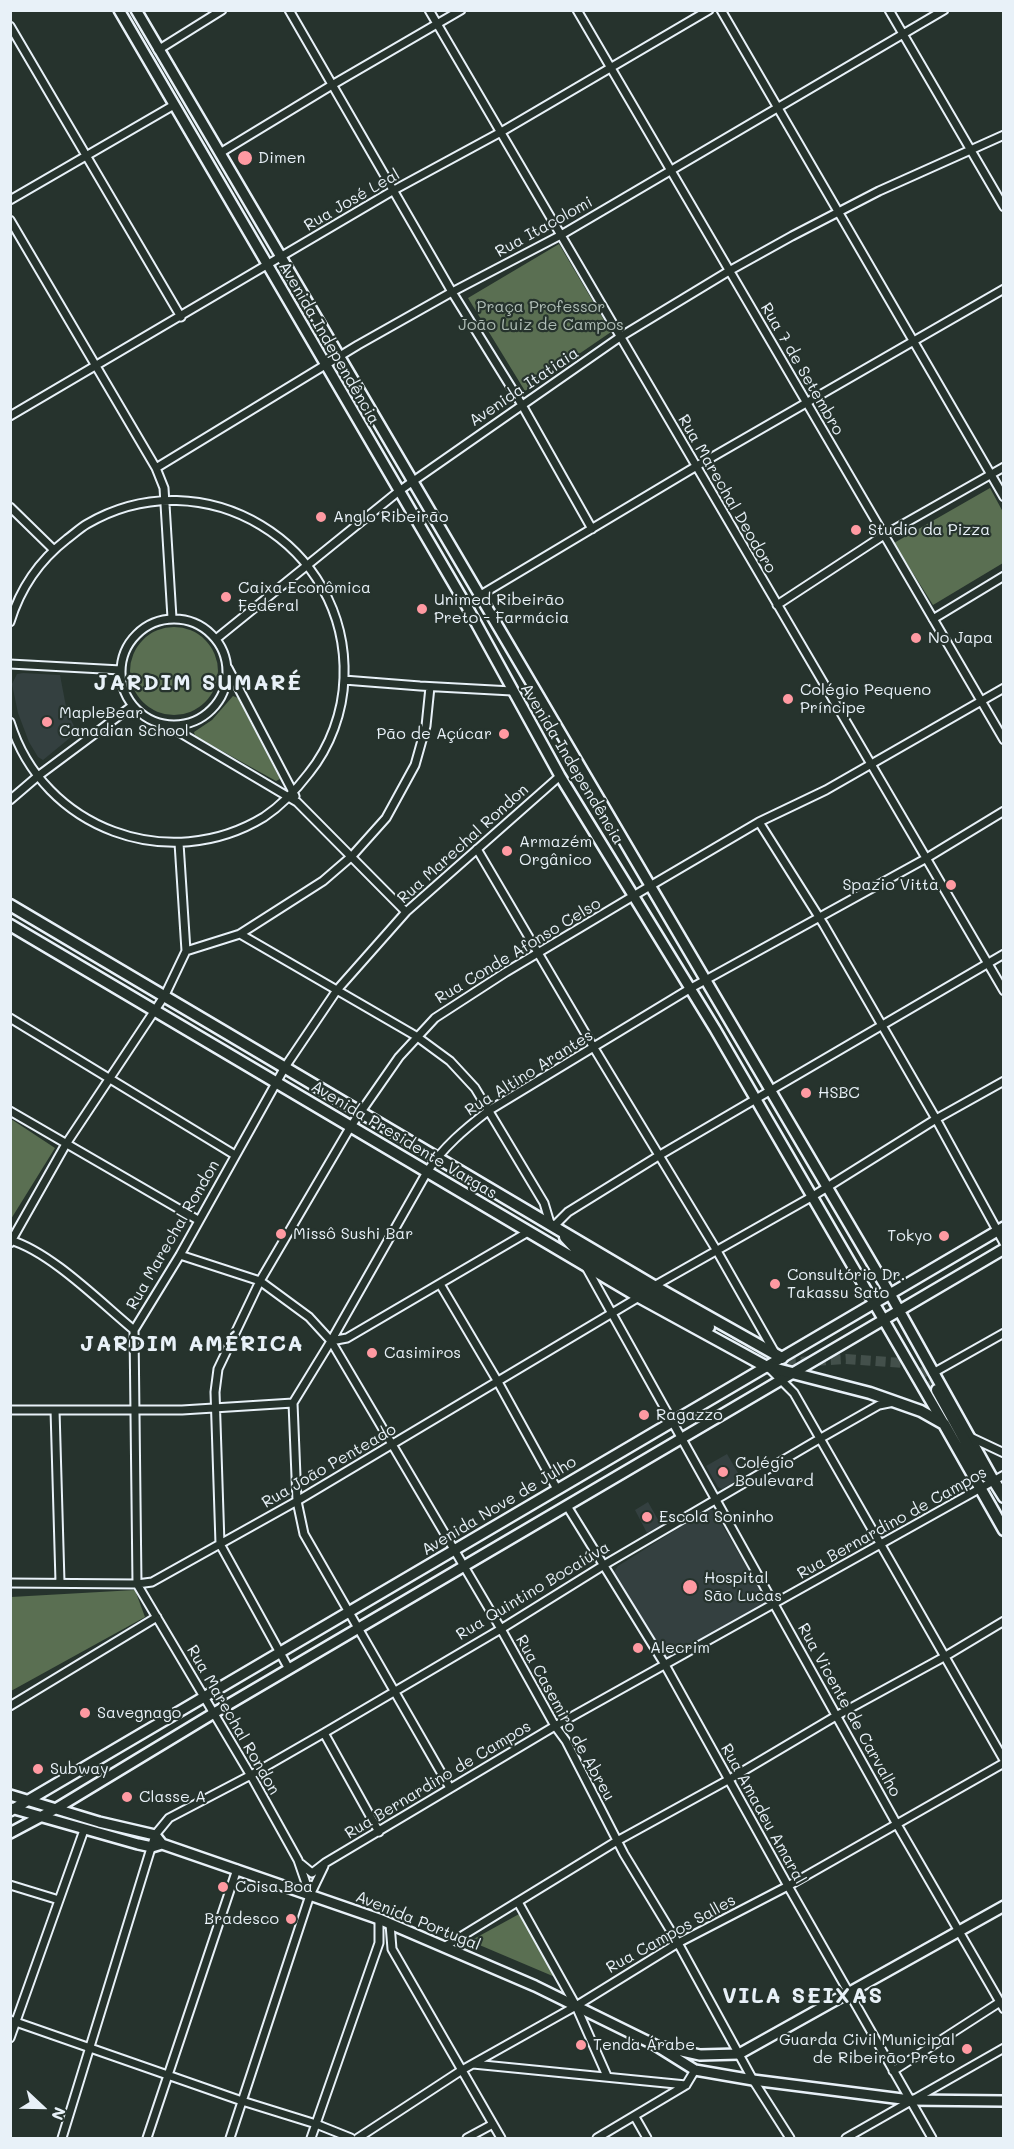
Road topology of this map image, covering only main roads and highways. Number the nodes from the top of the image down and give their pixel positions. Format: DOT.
graph roads {
  1 [pos="119,10"];
  2 [pos="136,10"];
  3 [pos="10,905"];
  4 [pos="10,925"];
  5 [pos="552,1225"];
  6 [pos="1000,1229"];
  7 [pos="1004,1249"];
  8 [pos="890,1294"];
  9 [pos="875,1302"];
  10 [pos="899,1310"];
  11 [pos="884,1319"];
  12 [pos="731,1340"];
  13 [pos="779,1357"];
  14 [pos="765,1366"];
  15 [pos="794,1373"];
  16 [pos="937,1390"];
  17 [pos="944,1424"];
  18 [pos="999,1478"];
  19 [pos="1004,1497"];
  20 [pos="1004,1530"];
  21 [pos="10,1795"];
  22 [pos="30,1801"];
  23 [pos="57,1808"];
  24 [pos="12,1809"];
  25 [pos="41,1816"];
  26 [pos="10,1833"];
  27 [pos="157,1845"];
  28 [pos="1004,1906"];
  29 [pos="655,2045"];
  30 [pos="700,2055"];
  31 [pos="695,2070"];
  32 [pos="1004,2102"];
  1 -- 9 [label="main road, Avenida Independência"];
  2 -- 8 [label="main road, Avenida Independência"];
  3 -- 5 [label="main road, Avenida Presidente Vargas"];
  4 -- 14 [label="main road, Avenida Presidente Vargas"];
  5 -- 12 [label="main road"];
  5 -- 13 [label="main road, Avenida Presidente Vargas"];
  6 -- 8 [label="main road, Avenida Nove de Julho"];
  7 -- 10 [label="main road, Avenida Nove de Julho"];
  8 -- 9 [label="main road, Avenida Nove de Julho"];
  8 -- 10 [label="main road, Avenida Independência"];
  9 -- 11 [label="main road, Avenida Independência"];
  9 -- 13 [label="main road, Avenida Nove de Julho"];
  10 -- 11 [label="main road, Avenida Nove de Julho"];
  10 -- 18 [label="main road, Avenida Independência"];
  11 -- 15 [label="main road, Avenida Nove de Julho"];
  11 -- 17 [label="main road, Avenida Independência"];
  13 -- 14 [label="main road, Avenida Nove de Julho"];
  14 -- 15 [label="main road"];
  14 -- 22 [label="main road, Avenida Nove de Julho"];
  15 -- 17 [label="main road"];
  15 -- 23 [label="main road, Avenida Nove de Julho"];
  16 -- 18 [label="main road"];
  17 -- 20 [label="main road, Avenida Independência"];
  18 -- 19 [label="main road, Avenida Independência"];
  21 -- 22 [label="main road"];
  22 -- 23 [label="main road"];
  22 -- 24 [label="main road, Avenida Nove de Julho"];
  23 -- 25 [label="main road, Avenida Nove de Julho"];
  23 -- 27 [label="main road"];
  24 -- 25 [label="main road, Avenida Portugal"];
  25 -- 26 [label="main road, Avenida Nove de Julho"];
  25 -- 27 [label="main road, Avenida Portugal"];
  27 -- 29 [label="main road, Avenida Portugal"];
  28 -- 30 [label="main road, Avenida Portugal"];
  29 -- 30 [label="main road, Avenida Portugal"];
  29 -- 31 [label="main road, Avenida Portugal"];
  30 -- 31 [label="main road"];
  31 -- 32 [label="main road"];
}
